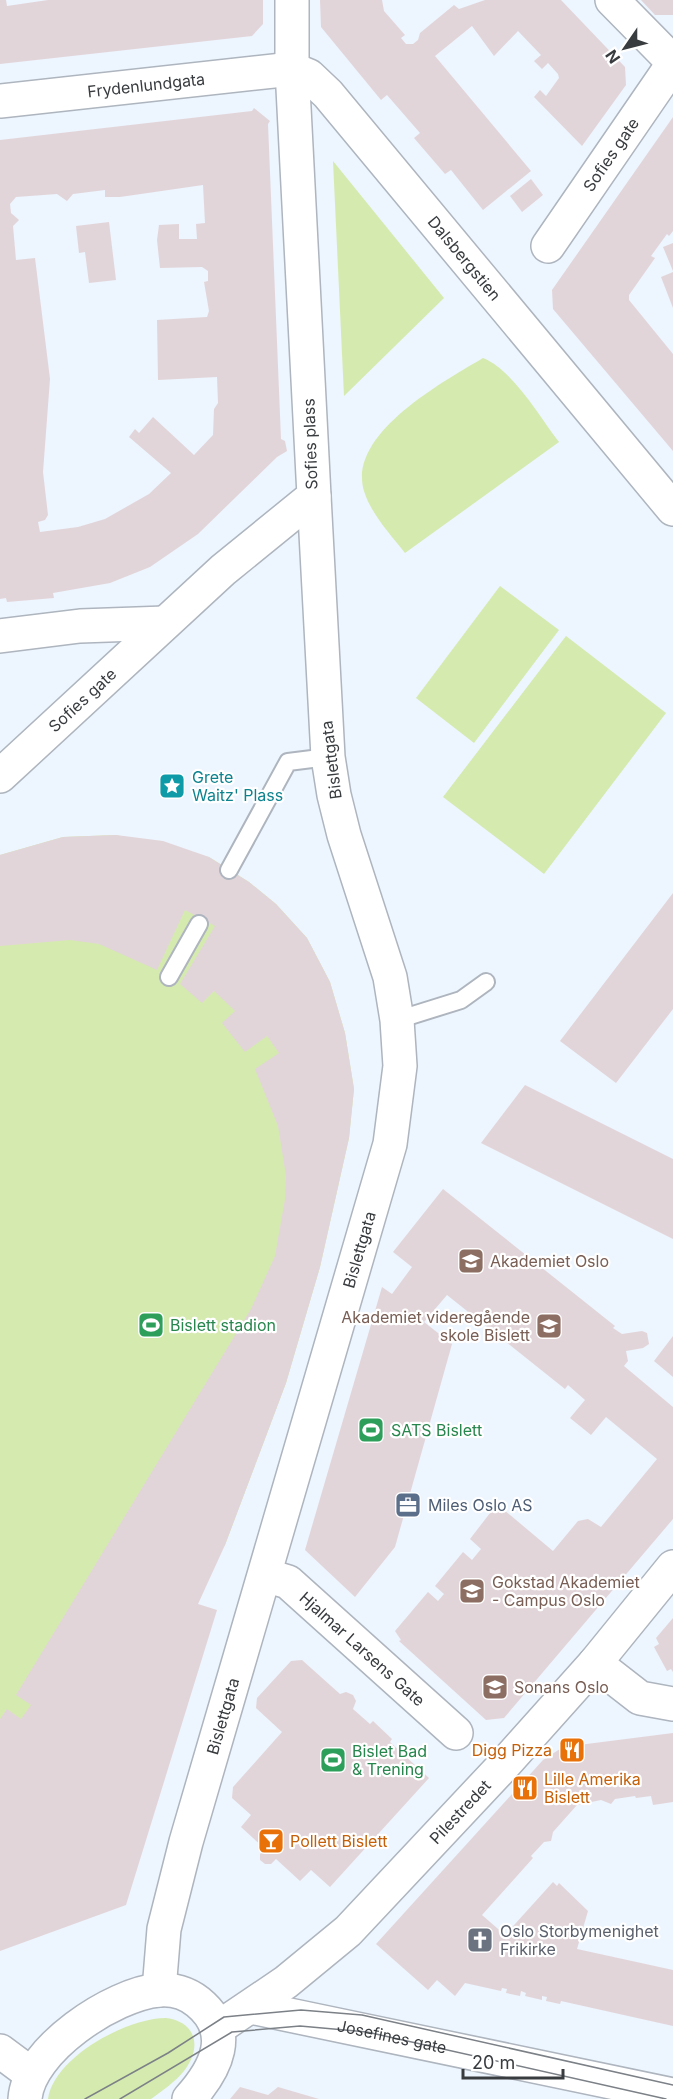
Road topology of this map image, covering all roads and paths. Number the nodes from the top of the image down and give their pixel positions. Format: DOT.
graph roads {
  1 [pos="292,0"];
  2 [pos="612,0"];
  3 [pos="673,63"];
  4 [pos="292,69"];
  5 [pos="0,101"];
  6 [pos="548,246"];
  7 [pos="314,496"];
  8 [pos="673,509"];
  9 [pos="165,623"];
  10 [pos="0,636"];
  11 [pos="328,757"];
  12 [pos="0,776"];
  13 [pos="229,870"];
  14 [pos="199,924"];
  15 [pos="169,977"];
  16 [pos="486,982"];
  17 [pos="397,1020"];
  18 [pos="673,1567"];
  19 [pos="265,1575"];
  20 [pos="595,1663"];
  21 [pos="673,1704"];
  22 [pos="456,1732"];
  23 [pos="159,1990"];
  24 [pos="251,2007"];
  25 [pos="218,2028"];
  26 [pos="0,2051"];
  27 [pos="28,2087"];
  28 [pos="673,2095"];
  29 [pos="189,2099"];
  1 -- 4 [label="street"];
  2 -- 3 [label="street"];
  3 -- 6 [label="street, Sofies gate"];
  4 -- 5 [label="street, Frydenlundgata"];
  4 -- 7 [label="street, Sofies plass"];
  4 -- 8 [label="street, Dalsbergstien"];
  7 -- 9 [label="street, Sofies plass"];
  7 -- 11 [label="street, Bislettgata"];
  9 -- 10 [label="street"];
  9 -- 12 [label="street, Sofies gate"];
  11 -- 13 [label="lane"];
  11 -- 17 [label="street, Bislettgata"];
  14 -- 15 [label="lane"];
  16 -- 17 [label="lane"];
  17 -- 19 [label="street, Bislettgata"];
  18 -- 20 [label="street, Pilestredet"];
  19 -- 22 [label="street, Hjalmar Larsens Gate"];
  19 -- 23 [label="street, Bislettgata"];
  20 -- 21 [label="street"];
  20 -- 24 [label="street, Pilestredet"];
  23 -- 25 [label="street"];
  23 -- 27 [label="street"];
  24 -- 25 [label="street, Pilestredet"];
  24 -- 28 [label="street, Josefines gate"];
  25 -- 29 [label="street"];
  26 -- 27 [label="street"];
}
